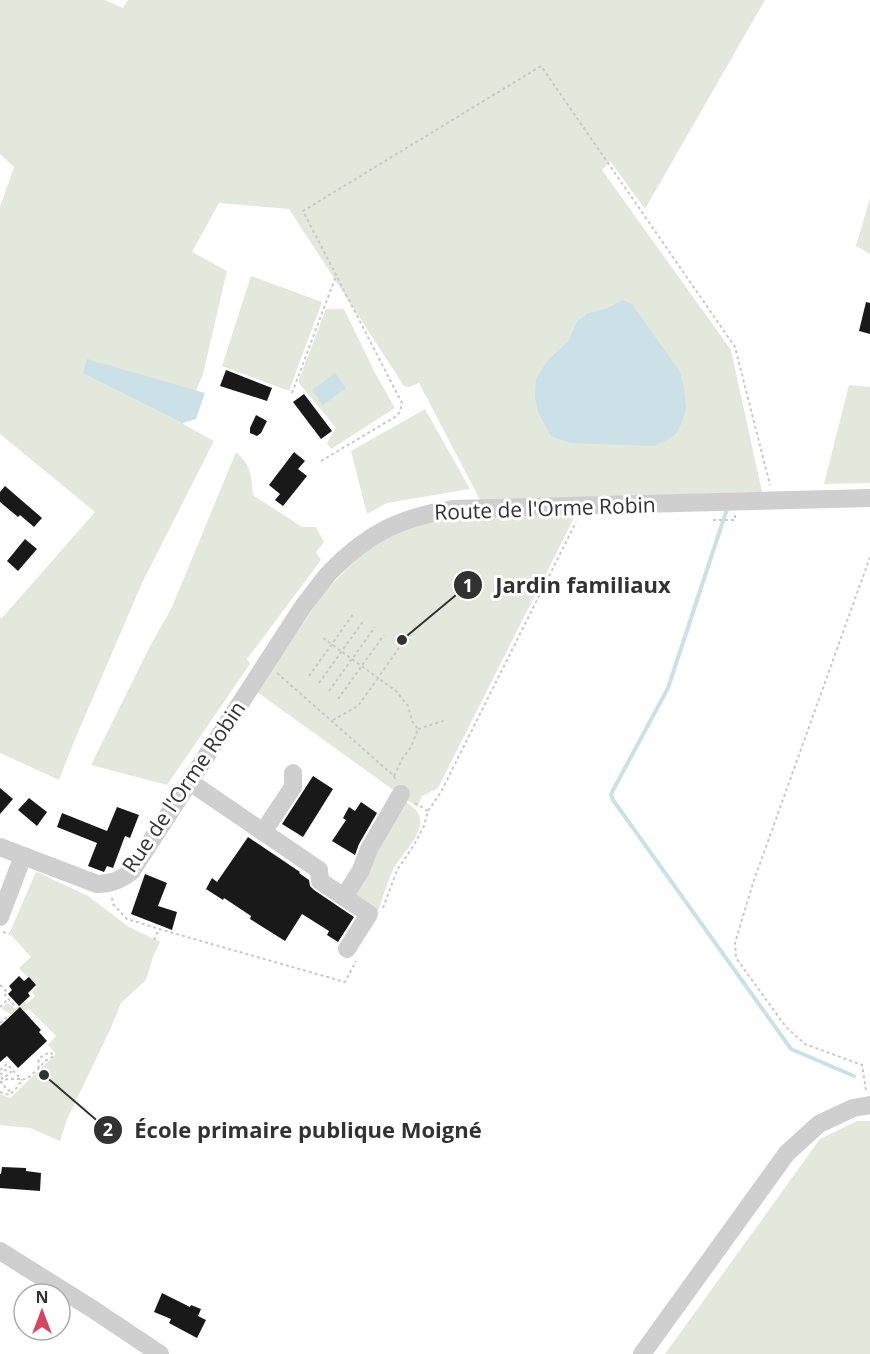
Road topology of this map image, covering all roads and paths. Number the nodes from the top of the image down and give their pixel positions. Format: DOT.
graph roads {
  1 [pos="336,276"];
  2 [pos="292,393"];
  3 [pos="321,461"];
  4 [pos="870,498"];
  5 [pos="772,501"];
  6 [pos="735,514"];
  7 [pos="579,515"];
  8 [pos="713,520"];
  9 [pos="870,557"];
  10 [pos="354,613"];
  11 [pos="364,620"];
  12 [pos="375,627"];
  13 [pos="384,635"];
  14 [pos="323,638"];
  15 [pos="332,644"];
  16 [pos="399,648"];
  17 [pos="341,651"];
  18 [pos="352,659"];
  19 [pos="361,666"];
  20 [pos="262,671"];
  21 [pos="309,676"];
  22 [pos="378,678"];
  23 [pos="319,683"];
  24 [pos="329,691"];
  25 [pos="338,699"];
  26 [pos="446,720"];
  27 [pos="332,721"];
  28 [pos="418,729"];
  29 [pos="293,773"];
  30 [pos="394,776"];
  31 [pos="190,782"];
  32 [pos="401,794"];
  33 [pos="428,811"];
  34 [pos="263,832"];
  35 [pos="0,848"];
  36 [pos="23,856"];
  37 [pos="109,884"];
  38 [pos="344,897"];
  39 [pos="380,912"];
  40 [pos="0,917"];
  41 [pos="159,929"];
  42 [pos="0,931"];
  43 [pos="10,934"];
  44 [pos="154,940"];
  45 [pos="351,956"];
  46 [pos="0,985"];
  47 [pos="8,999"];
  48 [pos="15,1006"];
  49 [pos="0,1007"];
  50 [pos="8,1016"];
  51 [pos="0,1023"];
  52 [pos="39,1068"];
  53 [pos="0,1070"];
  54 [pos="0,1075"];
  55 [pos="22,1079"];
  56 [pos="1,1082"];
  57 [pos="15,1090"];
  58 [pos="0,1092"];
  59 [pos="869,1104"];
  60 [pos="0,1251"];
  61 [pos="160,1354"];
  62 [pos="642,1354"];
  1 -- 2 [label="path"];
  1 -- 3 [label="path"];
  1 -- 5 [label="path"];
  4 -- 5 [label="street, Route de l'Orme Robin"];
  5 -- 20 [label="street, Route de l'Orme Robin"];
  6 -- 8 [label="path"];
  7 -- 33 [label="path"];
  9 -- 59 [label="path"];
  10 -- 15 [label="path"];
  11 -- 17 [label="path"];
  12 -- 18 [label="path"];
  13 -- 19 [label="path"];
  14 -- 15 [label="path"];
  15 -- 17 [label="path"];
  15 -- 21 [label="path"];
  16 -- 22 [label="path"];
  17 -- 18 [label="path"];
  17 -- 23 [label="path"];
  18 -- 19 [label="path"];
  18 -- 24 [label="path"];
  19 -- 22 [label="path"];
  19 -- 25 [label="path"];
  20 -- 27 [label="path"];
  20 -- 31 [label="street, Rue de l'Orme Robin"];
  22 -- 27 [label="path"];
  22 -- 28 [label="path"];
  26 -- 28 [label="path"];
  27 -- 30 [label="path"];
  28 -- 30 [label="path"];
  29 -- 34 [label="street"];
  30 -- 32 [label="path"];
  31 -- 34 [label="street"];
  31 -- 37 [label="street, Rue de l'Orme Robin"];
  32 -- 33 [label="path"];
  32 -- 38 [label="street"];
  33 -- 39 [label="path"];
  34 -- 38 [label="street"];
  35 -- 36 [label="street, Rue de l'Orme Robin"];
  36 -- 37 [label="street, Rue de l'Orme Robin"];
  36 -- 40 [label="street"];
  37 -- 41 [label="path"];
  38 -- 45 [label="street"];
  41 -- 44 [label="path"];
  41 -- 45 [label="path"];
  42 -- 43 [label="path"];
  46 -- 47 [label="path"];
  47 -- 48 [label="path"];
  47 -- 49 [label="path"];
  50 -- 51 [label="path"];
  52 -- 52 [label="path"];
  52 -- 55 [label="path"];
  53 -- 55 [label="path"];
  54 -- 56 [label="path"];
  55 -- 56 [label="path"];
  55 -- 57 [label="path"];
  56 -- 57 [label="path"];
  57 -- 58 [label="path"];
  59 -- 62 [label="street"];
  60 -- 61 [label="street"];
}
